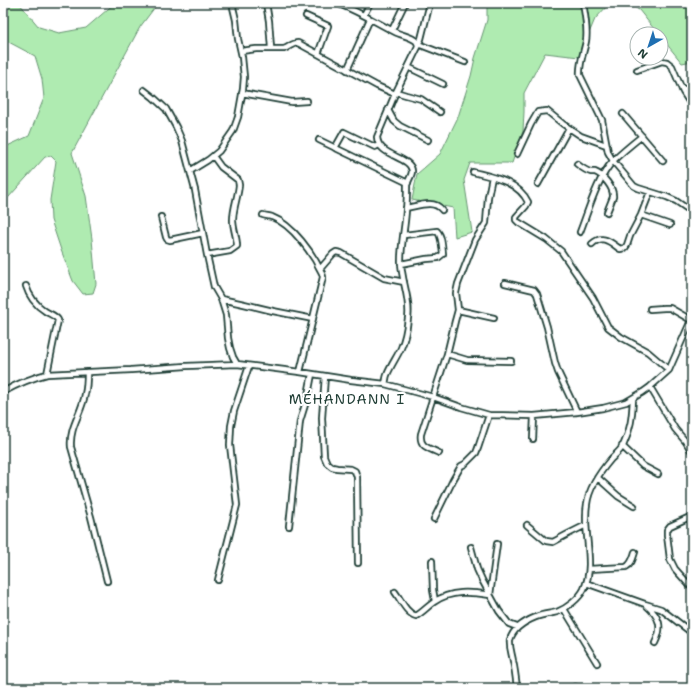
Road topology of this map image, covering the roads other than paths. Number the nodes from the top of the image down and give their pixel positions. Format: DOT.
graph roads {
  1 [pos="232,3"];
  2 [pos="266,3"];
  3 [pos="339,3"];
  4 [pos="370,3"];
  5 [pos="405,3"];
  6 [pos="430,3"];
  7 [pos="583,3"];
  8 [pos="364,15"];
  9 [pos="306,16"];
  10 [pos="370,19"];
  11 [pos="392,30"];
  12 [pos="418,44"];
  13 [pos="271,48"];
  14 [pos="241,51"];
  15 [pos="318,54"];
  16 [pos="464,62"];
  17 [pos="408,68"];
  18 [pos="347,70"];
  19 [pos="637,70"];
  20 [pos="444,84"];
  21 [pos="692,87"];
  22 [pos="144,90"];
  23 [pos="682,90"];
  24 [pos="242,93"];
  25 [pos="396,93"];
  26 [pos="307,102"];
  27 [pos="692,106"];
  28 [pos="388,110"];
  29 [pos="440,112"];
  30 [pos="623,114"];
  31 [pos="569,128"];
  32 [pos="642,136"];
  33 [pos="319,140"];
  34 [pos="428,140"];
  35 [pos="379,145"];
  36 [pos="606,145"];
  37 [pos="335,148"];
  38 [pos="516,154"];
  39 [pos="214,156"];
  40 [pos="613,161"];
  41 [pos="663,161"];
  42 [pos="577,164"];
  43 [pos="190,171"];
  44 [pos="473,172"];
  45 [pos="492,177"];
  46 [pos="603,177"];
  47 [pos="408,183"];
  48 [pos="538,184"];
  49 [pos="650,192"];
  50 [pos="406,208"];
  51 [pos="442,210"];
  52 [pos="607,212"];
  53 [pos="692,212"];
  54 [pos="263,215"];
  55 [pos="641,215"];
  56 [pos="161,217"];
  57 [pos="670,225"];
  58 [pos="580,232"];
  59 [pos="203,233"];
  60 [pos="404,235"];
  61 [pos="592,244"];
  62 [pos="207,255"];
  63 [pos="401,264"];
  64 [pos="320,269"];
  65 [pos="404,282"];
  66 [pos="505,283"];
  67 [pos="26,286"];
  68 [pos="221,299"];
  69 [pos="650,309"];
  70 [pos="458,310"];
  71 [pos="494,318"];
  72 [pos="313,319"];
  73 [pos="691,319"];
  74 [pos="686,331"];
  75 [pos="692,333"];
  76 [pos="447,354"];
  77 [pos="511,361"];
  78 [pos="237,364"];
  79 [pos="249,366"];
  80 [pos="669,370"];
  81 [pos="87,372"];
  82 [pos="300,372"];
  83 [pos="47,374"];
  84 [pos="312,374"];
  85 [pos="325,376"];
  86 [pos="386,384"];
  87 [pos="650,387"];
  88 [pos="3,392"];
  89 [pos="433,397"];
  90 [pos="633,399"];
  91 [pos="577,412"];
  92 [pos="489,415"];
  93 [pos="534,416"];
  94 [pos="533,439"];
  95 [pos="686,442"];
  96 [pos="622,446"];
  97 [pos="692,446"];
  98 [pos="692,452"];
  99 [pos="438,453"];
  100 [pos="658,474"];
  101 [pos="598,478"];
  102 [pos="634,506"];
  103 [pos="692,516"];
  104 [pos="434,519"];
  105 [pos="527,525"];
  106 [pos="586,525"];
  107 [pos="289,526"];
  108 [pos="497,544"];
  109 [pos="471,547"];
  110 [pos="635,552"];
  111 [pos="432,562"];
  112 [pos="358,563"];
  113 [pos="589,569"];
  114 [pos="218,580"];
  115 [pos="106,581"];
  116 [pos="586,583"];
  117 [pos="692,588"];
  118 [pos="395,592"];
  119 [pos="490,595"];
  120 [pos="435,601"];
  121 [pos="645,604"];
  122 [pos="564,608"];
  123 [pos="517,627"];
  124 [pos="692,633"];
  125 [pos="655,643"];
  126 [pos="597,663"];
  127 [pos="517,688"];
  1 -- 14 [label="street"];
  2 -- 13 [label="street"];
  3 -- 8 [label="street"];
  4 -- 8 [label="street"];
  5 -- 11 [label="street"];
  6 -- 12 [label="street"];
  7 -- 36 [label="street"];
  8 -- 10 [label="street"];
  9 -- 15 [label="street"];
  10 -- 11 [label="street"];
  10 -- 18 [label="street"];
  11 -- 12 [label="street"];
  12 -- 16 [label="street"];
  12 -- 17 [label="street"];
  13 -- 14 [label="street"];
  13 -- 15 [label="street"];
  14 -- 24 [label="street"];
  15 -- 18 [label="street"];
  17 -- 20 [label="street"];
  17 -- 25 [label="street"];
  18 -- 25 [label="street"];
  19 -- 23 [label="street"];
  21 -- 23 [label="street"];
  22 -- 43 [label="street"];
  23 -- 27 [label="street"];
  24 -- 26 [label="street"];
  24 -- 39 [label="street"];
  25 -- 28 [label="street"];
  25 -- 29 [label="street"];
  28 -- 34 [label="street"];
  28 -- 35 [label="street"];
  30 -- 32 [label="street"];
  31 -- 36 [label="street"];
  31 -- 38 [label="street"];
  31 -- 48 [label="street"];
  32 -- 40 [label="street"];
  32 -- 41 [label="street"];
  33 -- 37 [label="street"];
  35 -- 37 [label="street"];
  35 -- 47 [label="street"];
  36 -- 40 [label="street"];
  37 -- 47 [label="street"];
  39 -- 43 [label="street"];
  39 -- 62 [label="street"];
  40 -- 46 [label="street"];
  40 -- 49 [label="street"];
  42 -- 46 [label="street"];
  43 -- 59 [label="street"];
  44 -- 45 [label="street"];
  45 -- 70 [label="street"];
  45 -- 80 [label="street"];
  46 -- 52 [label="street"];
  46 -- 58 [label="street"];
  47 -- 50 [label="street"];
  49 -- 53 [label="street"];
  49 -- 55 [label="street"];
  50 -- 51 [label="street"];
  50 -- 60 [label="street"];
  54 -- 64 [label="street"];
  55 -- 57 [label="street"];
  55 -- 61 [label="street"];
  56 -- 59 [label="street"];
  59 -- 62 [label="street"];
  60 -- 63 [label="street"];
  60 -- 63 [label="street"];
  62 -- 68 [label="street"];
  63 -- 65 [label="street"];
  64 -- 65 [label="street"];
  64 -- 72 [label="street"];
  65 -- 86 [label="street"];
  66 -- 91 [label="street"];
  67 -- 83 [label="street"];
  68 -- 72 [label="street"];
  68 -- 78 [label="street"];
  69 -- 73 [label="street"];
  70 -- 71 [label="street"];
  70 -- 76 [label="street"];
  72 -- 82 [label="street"];
  73 -- 74 [label="street"];
  74 -- 75 [label="street"];
  74 -- 80 [label="street"];
  76 -- 77 [label="street"];
  76 -- 89 [label="street"];
  78 -- 79 [label="street"];
  78 -- 81 [label="street"];
  79 -- 82 [label="street"];
  79 -- 114 [label="street"];
  80 -- 87 [label="street"];
  81 -- 83 [label="street"];
  81 -- 115 [label="street"];
  82 -- 84 [label="street"];
  83 -- 88 [label="street"];
  84 -- 85 [label="street"];
  84 -- 107 [label="street"];
  85 -- 86 [label="street"];
  85 -- 112 [label="street"];
  86 -- 89 [label="street"];
  87 -- 90 [label="street"];
  87 -- 95 [label="street"];
  89 -- 92 [label="street"];
  89 -- 99 [label="street"];
  90 -- 91 [label="street"];
  90 -- 96 [label="street"];
  91 -- 93 [label="street"];
  92 -- 93 [label="street"];
  92 -- 104 [label="street"];
  93 -- 94 [label="street"];
  95 -- 97 [label="street"];
  95 -- 98 [label="street"];
  96 -- 100 [label="street"];
  96 -- 101 [label="street"];
  101 -- 102 [label="street"];
  101 -- 106 [label="street"];
  103 -- 117 [label="street"];
  105 -- 106 [label="street"];
  106 -- 113 [label="street"];
  108 -- 119 [label="street"];
  109 -- 119 [label="street"];
  110 -- 113 [label="street"];
  111 -- 120 [label="street"];
  113 -- 116 [label="street"];
  116 -- 121 [label="street"];
  116 -- 122 [label="street"];
  118 -- 120 [label="street"];
  119 -- 120 [label="street"];
  119 -- 123 [label="street"];
  121 -- 124 [label="street"];
  121 -- 125 [label="street"];
  122 -- 123 [label="street"];
  122 -- 126 [label="street"];
  123 -- 127 [label="street"];
}
